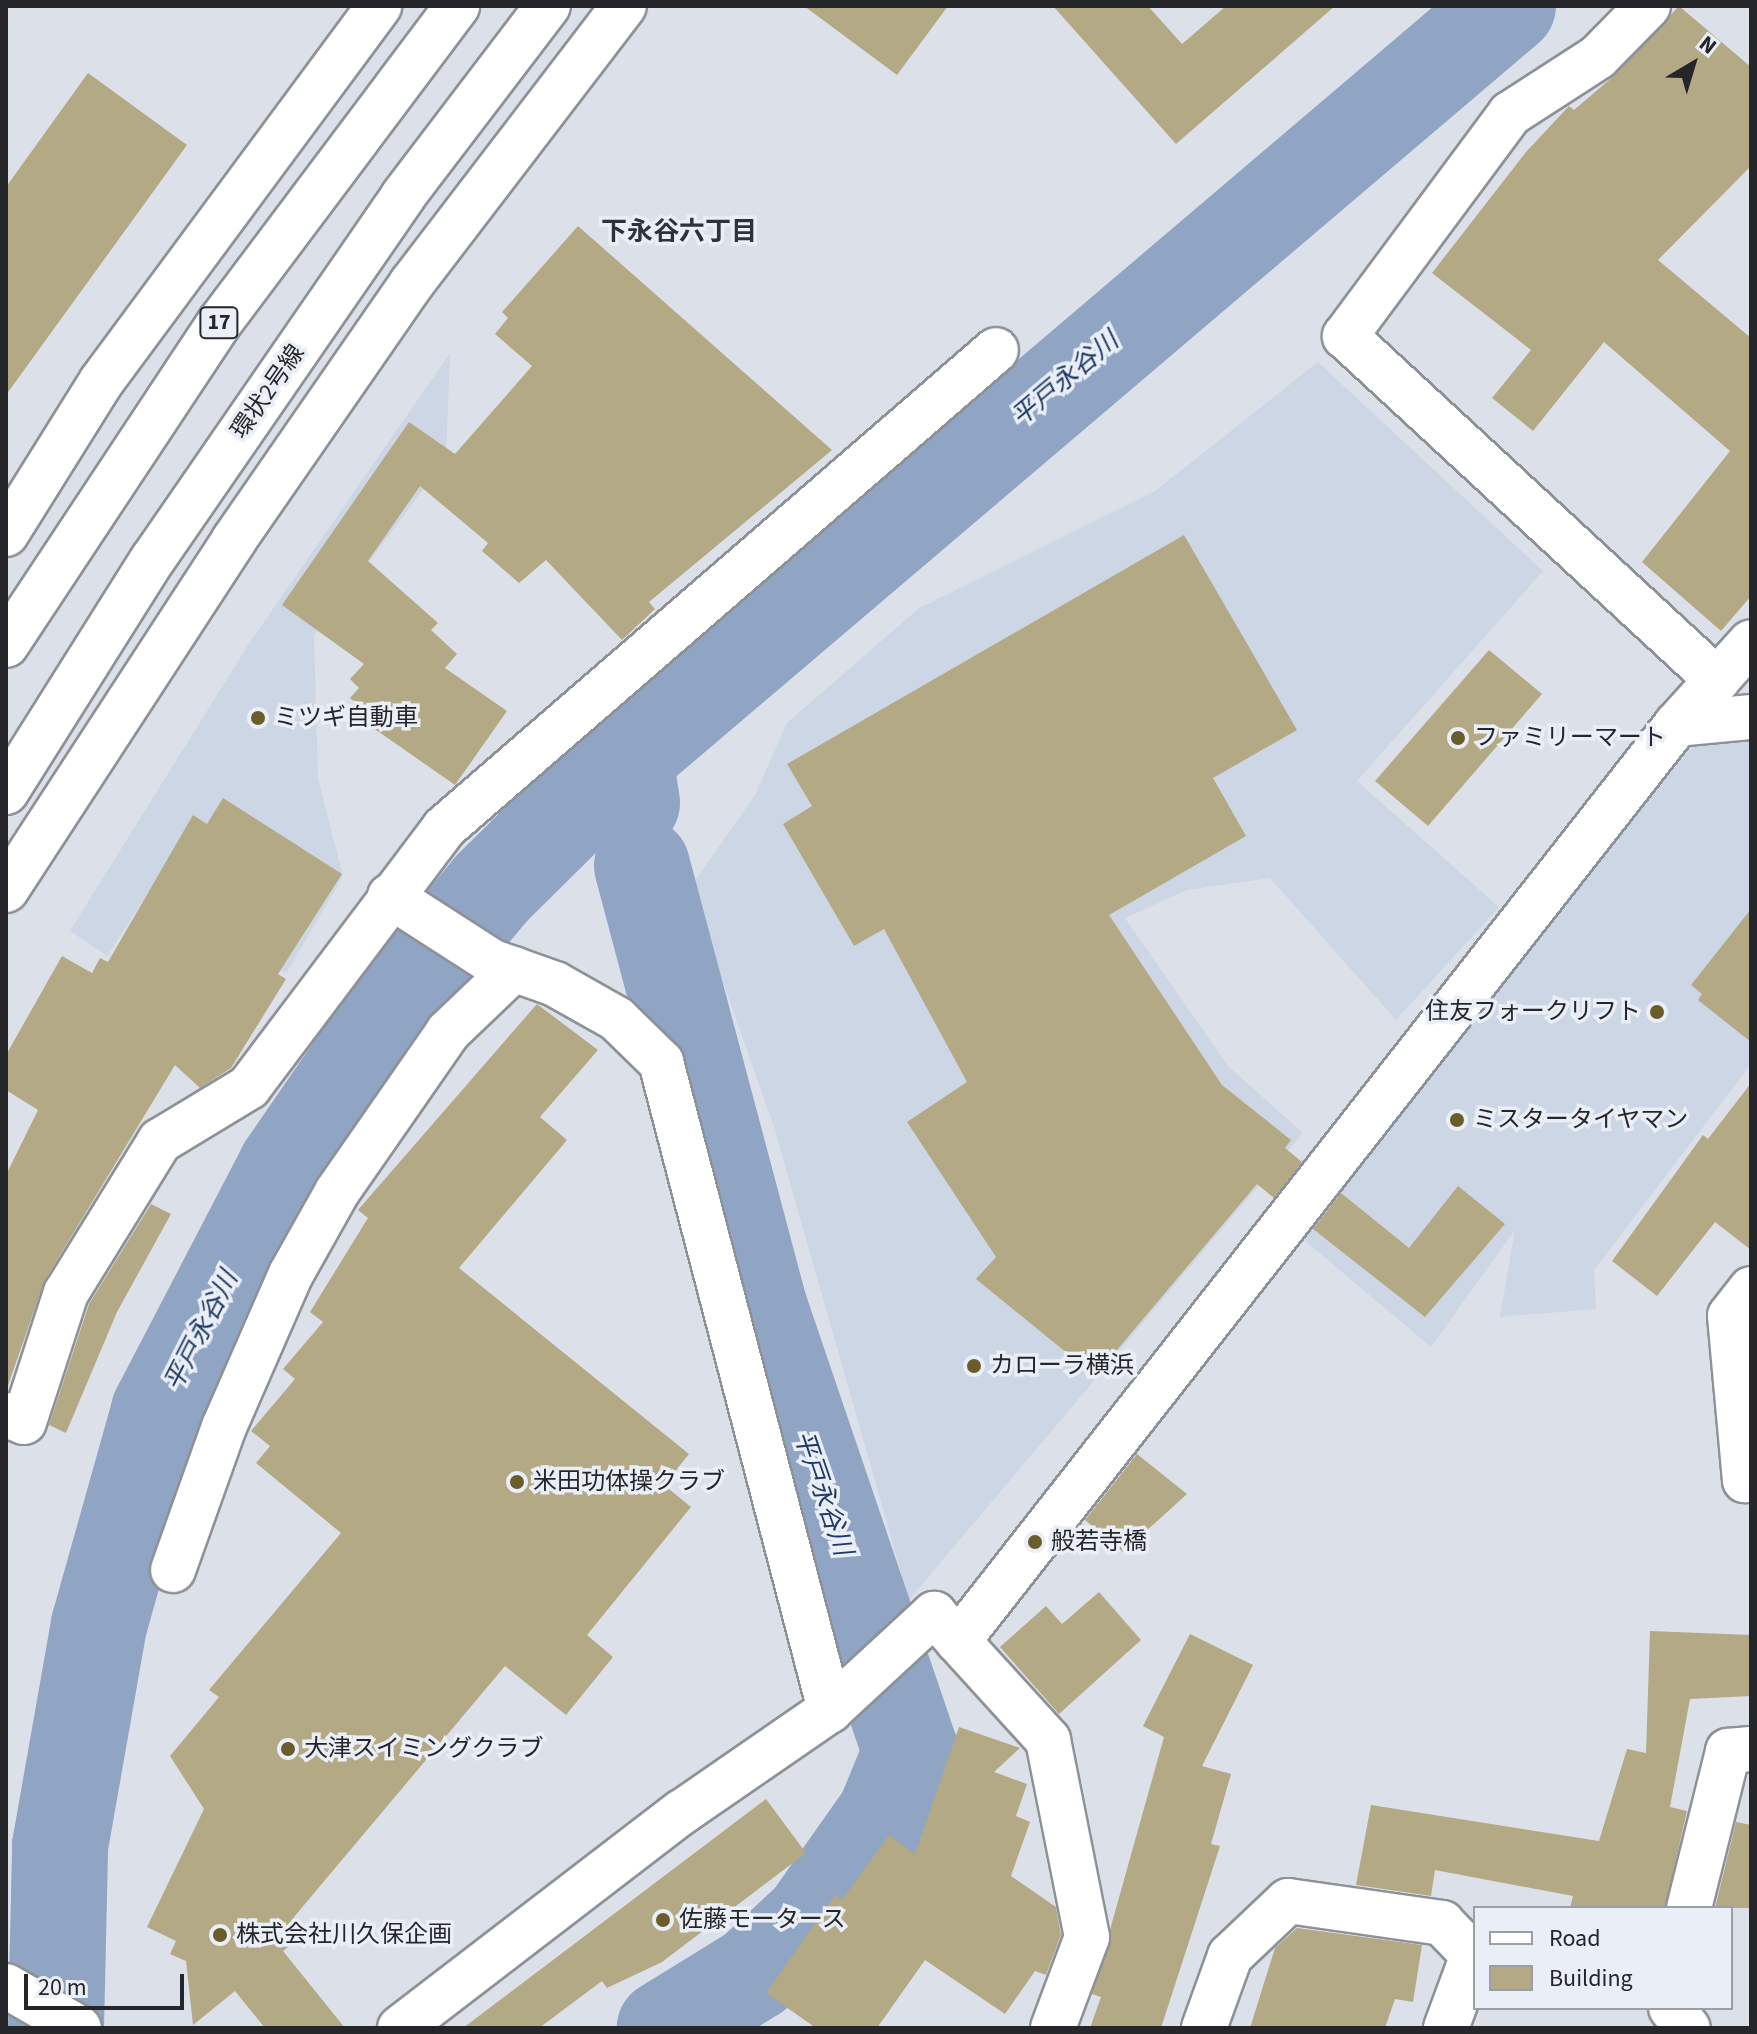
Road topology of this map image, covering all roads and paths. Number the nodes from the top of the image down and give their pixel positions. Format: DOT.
graph roads {
  1 [pos="379,6"];
  2 [pos="548,6"];
  3 [pos="624,6"];
  4 [pos="1648,6"];
  5 [pos="454,10"];
  6 [pos="996,350"];
  7 [pos="6,534"];
  8 [pos="1751,642"];
  9 [pos="6,645"];
  10 [pos="1717,680"];
  11 [pos="1751,717"];
  12 [pos="1677,724"];
  13 [pos="6,792"];
  14 [pos="6,890"];
  15 [pos="390,896"];
  16 [pos="503,965"];
  17 [pos="1751,1289"];
  18 [pos="6,1415"];
  19 [pos="1751,1479"];
  20 [pos="173,1570"];
  21 [pos="958,1641"];
  22 [pos="839,1702"];
  23 [pos="1751,1749"];
  24 [pos="1689,1906"];
  25 [pos="6,1986"];
  26 [pos="1673,2010"];
  27 [pos="79,2028"];
  28 [pos="400,2028"];
  29 [pos="1053,2028"];
  30 [pos="1204,2028"];
  31 [pos="1446,2028"];
  32 [pos="1688,2028"];
  1 -- 7 [label="street"];
  2 -- 13 [label="street, 環状2号線"];
  3 -- 14 [label="street"];
  4 -- 10 [label="street"];
  5 -- 9 [label="street, 17"];
  6 -- 15 [label="street"];
  8 -- 10 [label="street"];
  10 -- 12 [label="street"];
  11 -- 12 [label="street"];
  12 -- 21 [label="street"];
  15 -- 16 [label="street"];
  15 -- 18 [label="street"];
  16 -- 20 [label="street"];
  16 -- 22 [label="street"];
  17 -- 19 [label="street"];
  21 -- 22 [label="street"];
  21 -- 29 [label="street"];
  22 -- 28 [label="street"];
  23 -- 24 [label="street"];
  25 -- 27 [label="street"];
  26 -- 32 [label="street"];
  30 -- 31 [label="street"];
}
